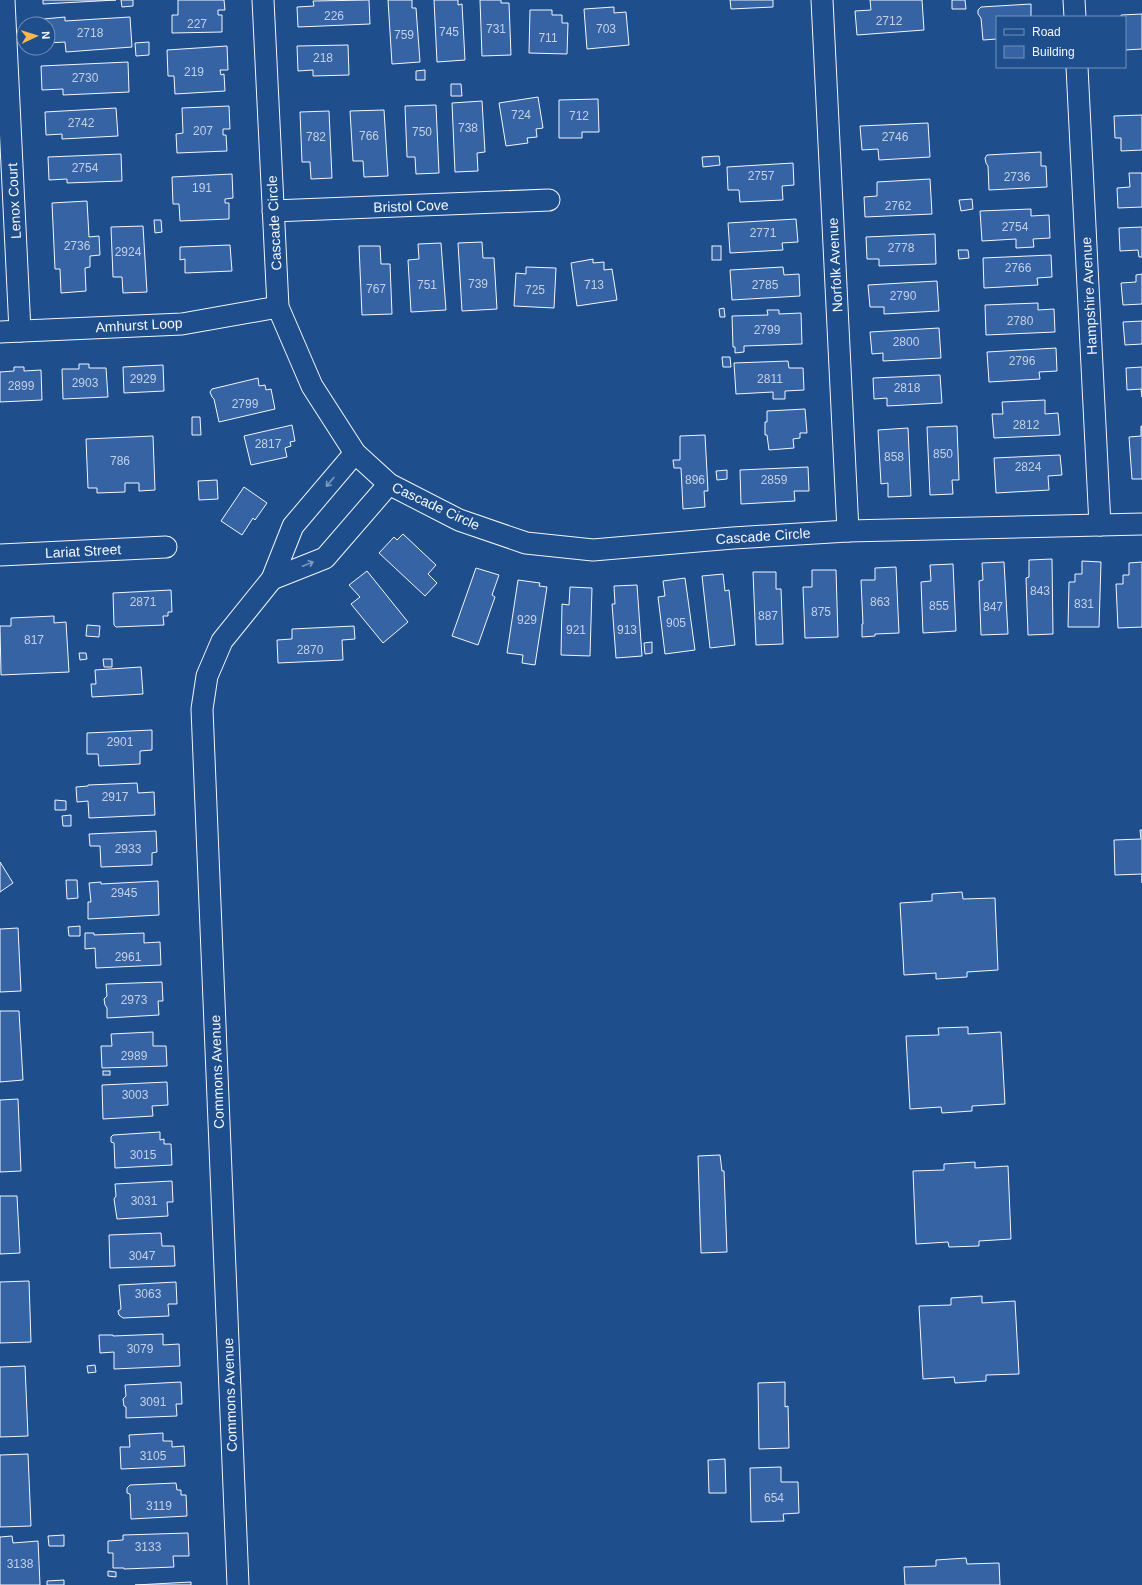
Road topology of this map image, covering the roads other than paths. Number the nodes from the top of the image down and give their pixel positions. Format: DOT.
graph roads {
  1 [pos="4,0"];
  2 [pos="263,0"];
  3 [pos="822,0"];
  4 [pos="1074,0"];
  5 [pos="1075,16"];
  6 [pos="1077,68"];
  7 [pos="549,200"];
  8 [pos="273,211"];
  9 [pos="278,307"];
  10 [pos="10,331"];
  11 [pos="355,453"];
  12 [pos="389,484"];
  13 [pos="1142,524"];
  14 [pos="1100,525"];
  15 [pos="848,531"];
  16 [pos="166,547"];
  17 [pos="0,555"];
  18 [pos="272,579"];
  19 [pos="238,1585"];
  1 -- 10 [label="street, Lenox Court"];
  2 -- 8 [label="street, Cascade Circle"];
  3 -- 15 [label="street, Norfolk Avenue"];
  4 -- 5 [label="street"];
  6 -- 14 [label="street, Hampshire Avenue"];
  7 -- 8 [label="street, Bristol Cove"];
  8 -- 9 [label="street, Cascade Circle"];
  9 -- 10 [label="street, Amhurst Loop"];
  9 -- 11 [label="street, Cascade Circle"];
  11 -- 12 [label="street, Cascade Circle"];
  11 -- 18 [label="street, Commons Avenue, one-way"];
  12 -- 15 [label="street, Cascade Circle"];
  18 -- 12 [label="street, Commons Avenue, one-way"];
  13 -- 14 [label="street, Cascade Circle"];
  14 -- 15 [label="street, Cascade Circle"];
  16 -- 17 [label="street, Lariat Street"];
  18 -- 19 [label="street, Commons Avenue"];
}
